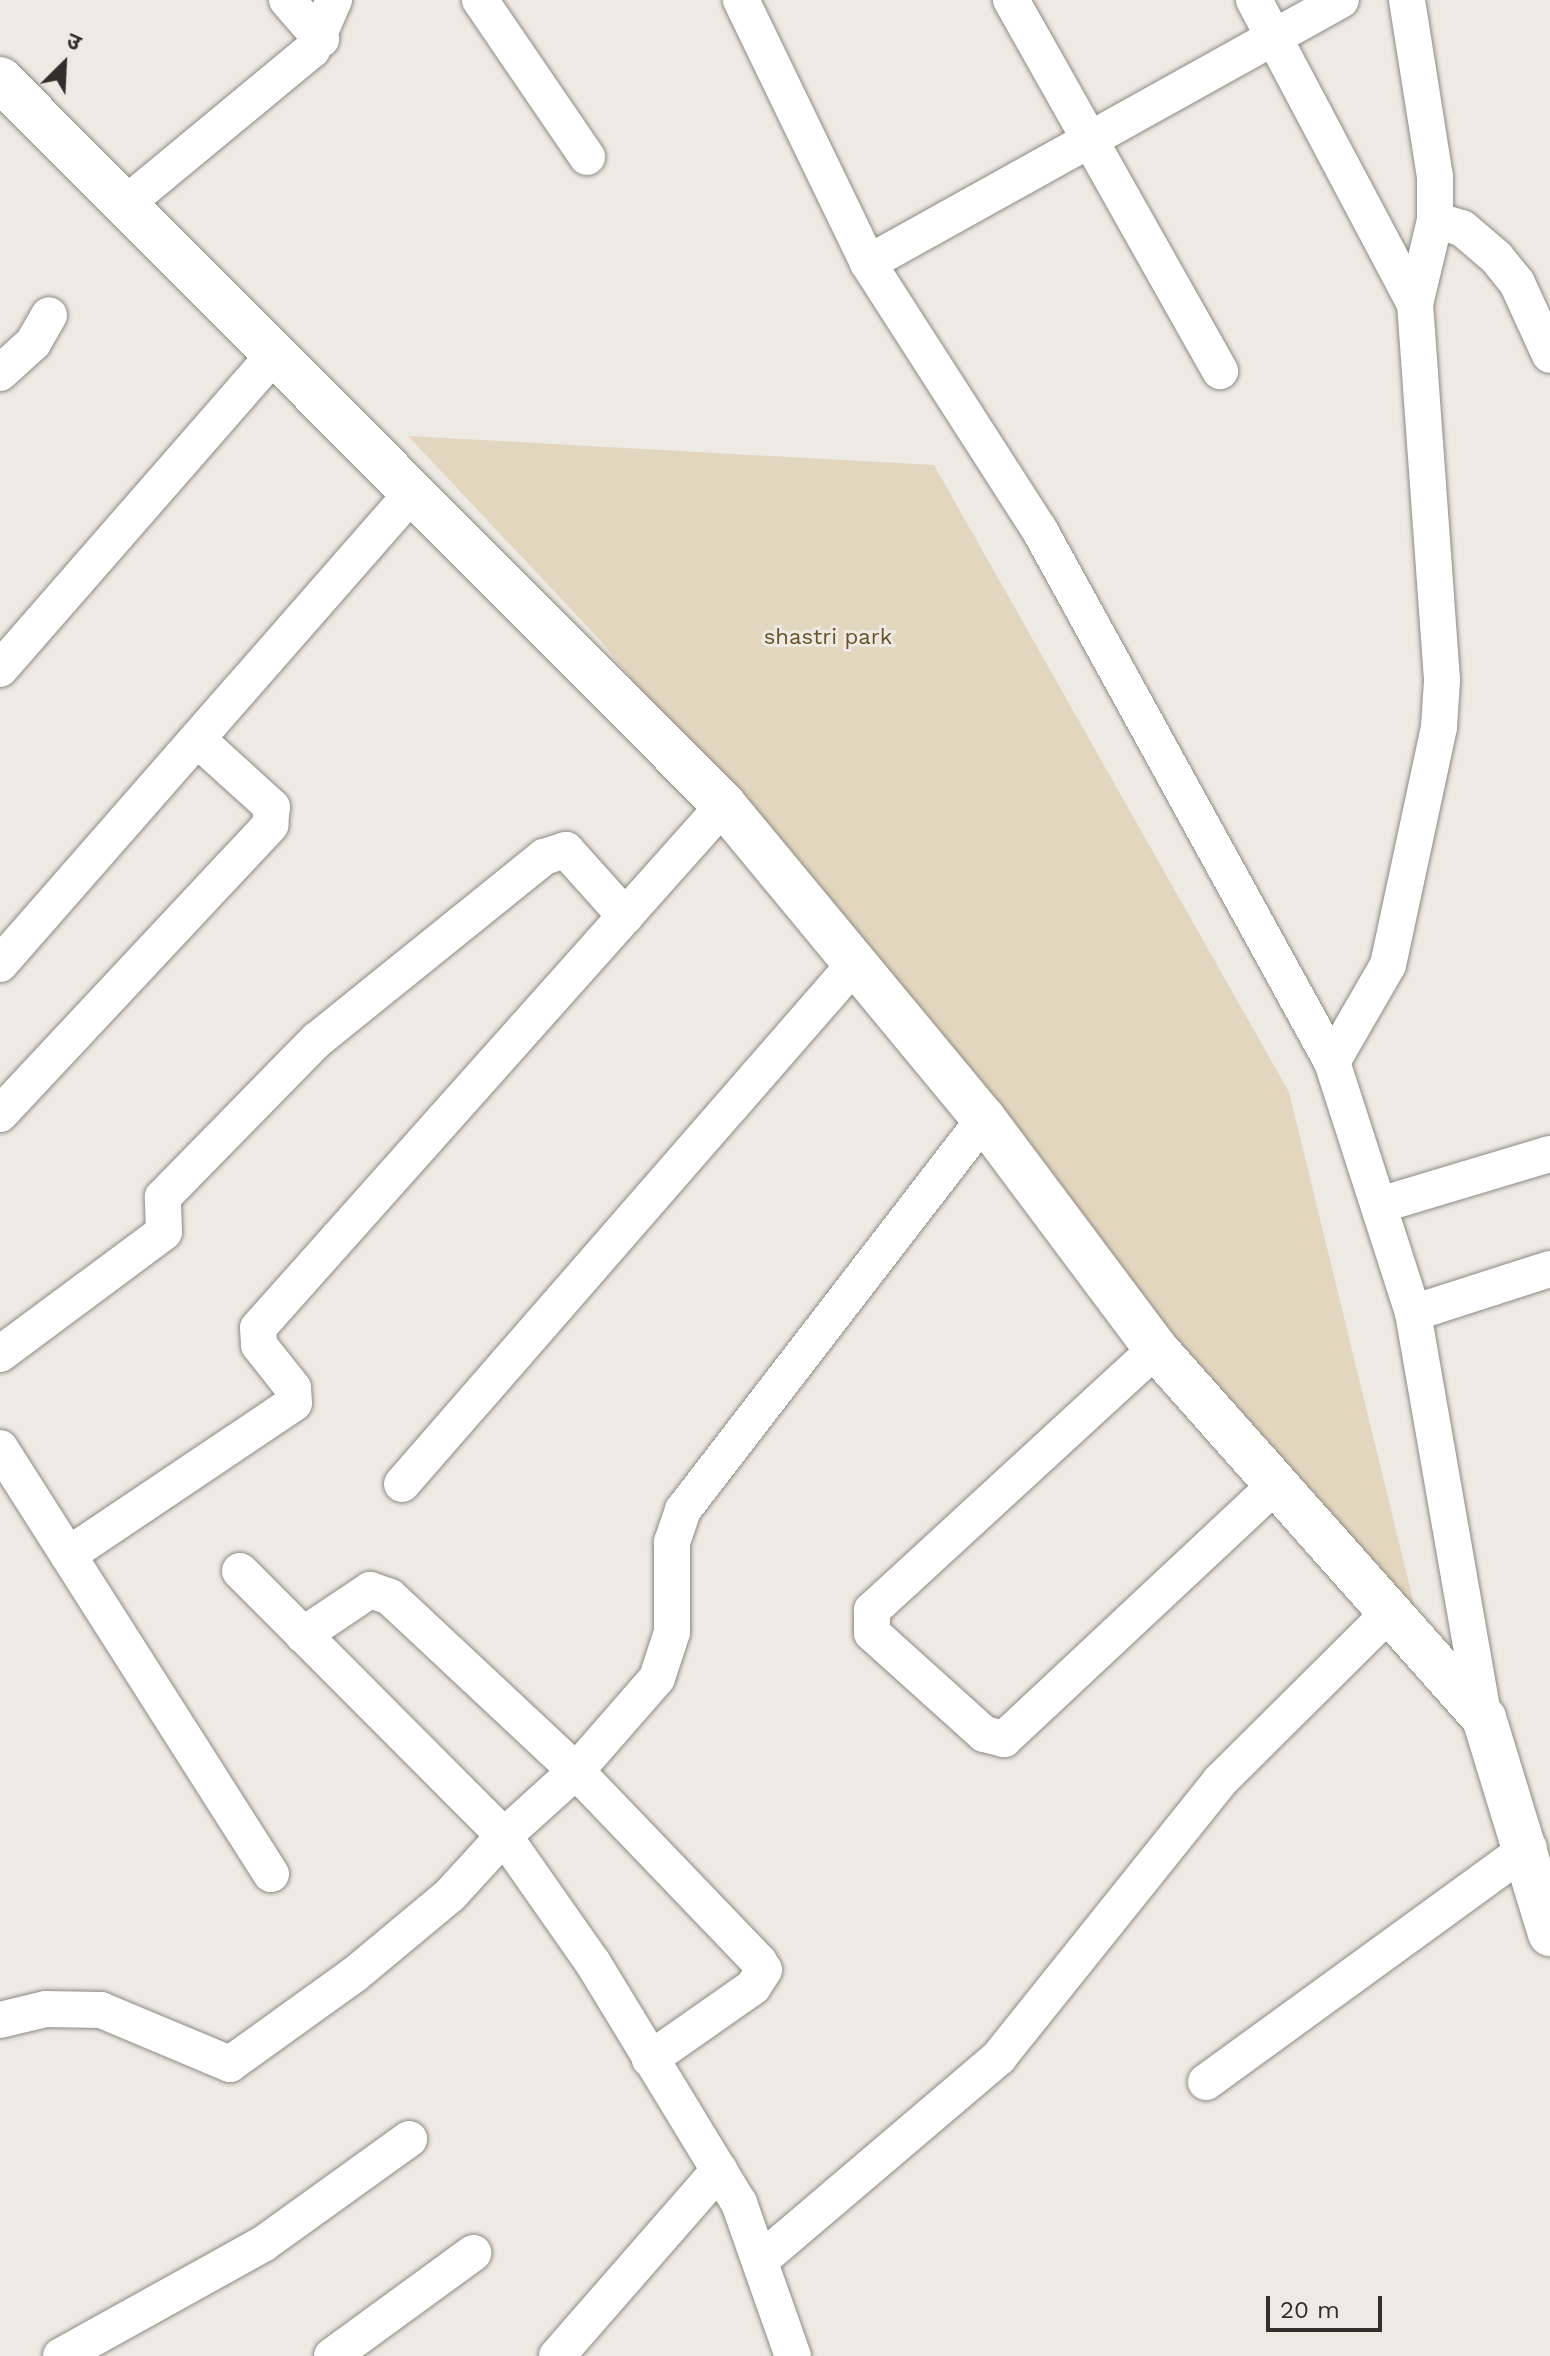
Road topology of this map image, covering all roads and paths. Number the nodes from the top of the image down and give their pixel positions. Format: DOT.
graph roads {
  1 [pos="287,0"];
  2 [pos="334,0"];
  3 [pos="480,0"];
  4 [pos="741,0"];
  5 [pos="1011,0"];
  6 [pos="1254,0"];
  7 [pos="1341,0"];
  8 [pos="1407,0"];
  9 [pos="1274,38"];
  10 [pos="321,39"];
  11 [pos="0,79"];
  12 [pos="1087,142"];
  13 [pos="587,157"];
  14 [pos="128,202"];
  15 [pos="1435,220"];
  16 [pos="868,263"];
  17 [pos="1415,304"];
  18 [pos="49,315"];
  19 [pos="1550,355"];
  20 [pos="273,356"];
  21 [pos="1220,371"];
  22 [pos="0,373"];
  23 [pos="413,492"];
  24 [pos="0,669"];
  25 [pos="198,740"];
  26 [pos="724,805"];
  27 [pos="625,916"];
  28 [pos="0,964"];
  29 [pos="852,967"];
  30 [pos="1332,1062"];
  31 [pos="0,1114"];
  32 [pos="984,1119"];
  33 [pos="1550,1154"];
  34 [pos="1383,1204"];
  35 [pos="1550,1269"];
  36 [pos="1413,1313"];
  37 [pos="1156,1349"];
  38 [pos="0,1354"];
  39 [pos="0,1448"];
  40 [pos="402,1484"];
  41 [pos="1273,1487"];
  42 [pos="68,1555"];
  43 [pos="240,1571"];
  44 [pos="1388,1614"];
  45 [pos="303,1635"];
  46 [pos="1484,1718"];
  47 [pos="576,1771"];
  48 [pos="504,1836"];
  49 [pos="1529,1847"];
  50 [pos="271,1874"];
  51 [pos="1550,1934"];
  52 [pos="0,2020"];
  53 [pos="650,2059"];
  54 [pos="1206,2082"];
  55 [pos="409,2139"];
  56 [pos="719,2170"];
  57 [pos="473,2253"];
  58 [pos="762,2259"];
  59 [pos="61,2356"];
  60 [pos="332,2356"];
  61 [pos="557,2356"];
  62 [pos="793,2356"];
  1 -- 10 [label="street"];
  2 -- 10 [label="street"];
  3 -- 13 [label="street"];
  4 -- 16 [label="street"];
  5 -- 12 [label="street"];
  6 -- 9 [label="street"];
  7 -- 9 [label="street"];
  8 -- 15 [label="street"];
  9 -- 12 [label="street"];
  9 -- 17 [label="street"];
  10 -- 14 [label="street"];
  11 -- 14 [label="street"];
  12 -- 16 [label="street"];
  12 -- 21 [label="street"];
  14 -- 20 [label="street"];
  15 -- 17 [label="street"];
  15 -- 19 [label="street"];
  16 -- 30 [label="street"];
  17 -- 30 [label="street"];
  18 -- 22 [label="street"];
  20 -- 23 [label="street"];
  20 -- 24 [label="street"];
  23 -- 25 [label="street"];
  23 -- 26 [label="street"];
  25 -- 28 [label="street"];
  25 -- 31 [label="street"];
  26 -- 27 [label="street"];
  26 -- 29 [label="street"];
  27 -- 38 [label="street"];
  27 -- 42 [label="street"];
  29 -- 32 [label="street"];
  29 -- 40 [label="street"];
  30 -- 34 [label="street"];
  32 -- 37 [label="street"];
  32 -- 47 [label="street"];
  33 -- 34 [label="street"];
  34 -- 36 [label="street"];
  35 -- 36 [label="street"];
  36 -- 46 [label="street"];
  37 -- 41 [label="street"];
  37 -- 41 [label="street"];
  39 -- 42 [label="street"];
  41 -- 44 [label="street"];
  42 -- 50 [label="street"];
  43 -- 45 [label="street"];
  44 -- 46 [label="street"];
  44 -- 58 [label="street"];
  45 -- 47 [label="street"];
  45 -- 48 [label="street"];
  46 -- 49 [label="street"];
  47 -- 48 [label="street"];
  47 -- 53 [label="street"];
  48 -- 52 [label="street"];
  48 -- 53 [label="street"];
  49 -- 51 [label="street"];
  49 -- 54 [label="street"];
  53 -- 56 [label="street"];
  55 -- 59 [label="street"];
  56 -- 58 [label="street"];
  56 -- 61 [label="street"];
  57 -- 60 [label="street"];
  58 -- 62 [label="street"];
}
